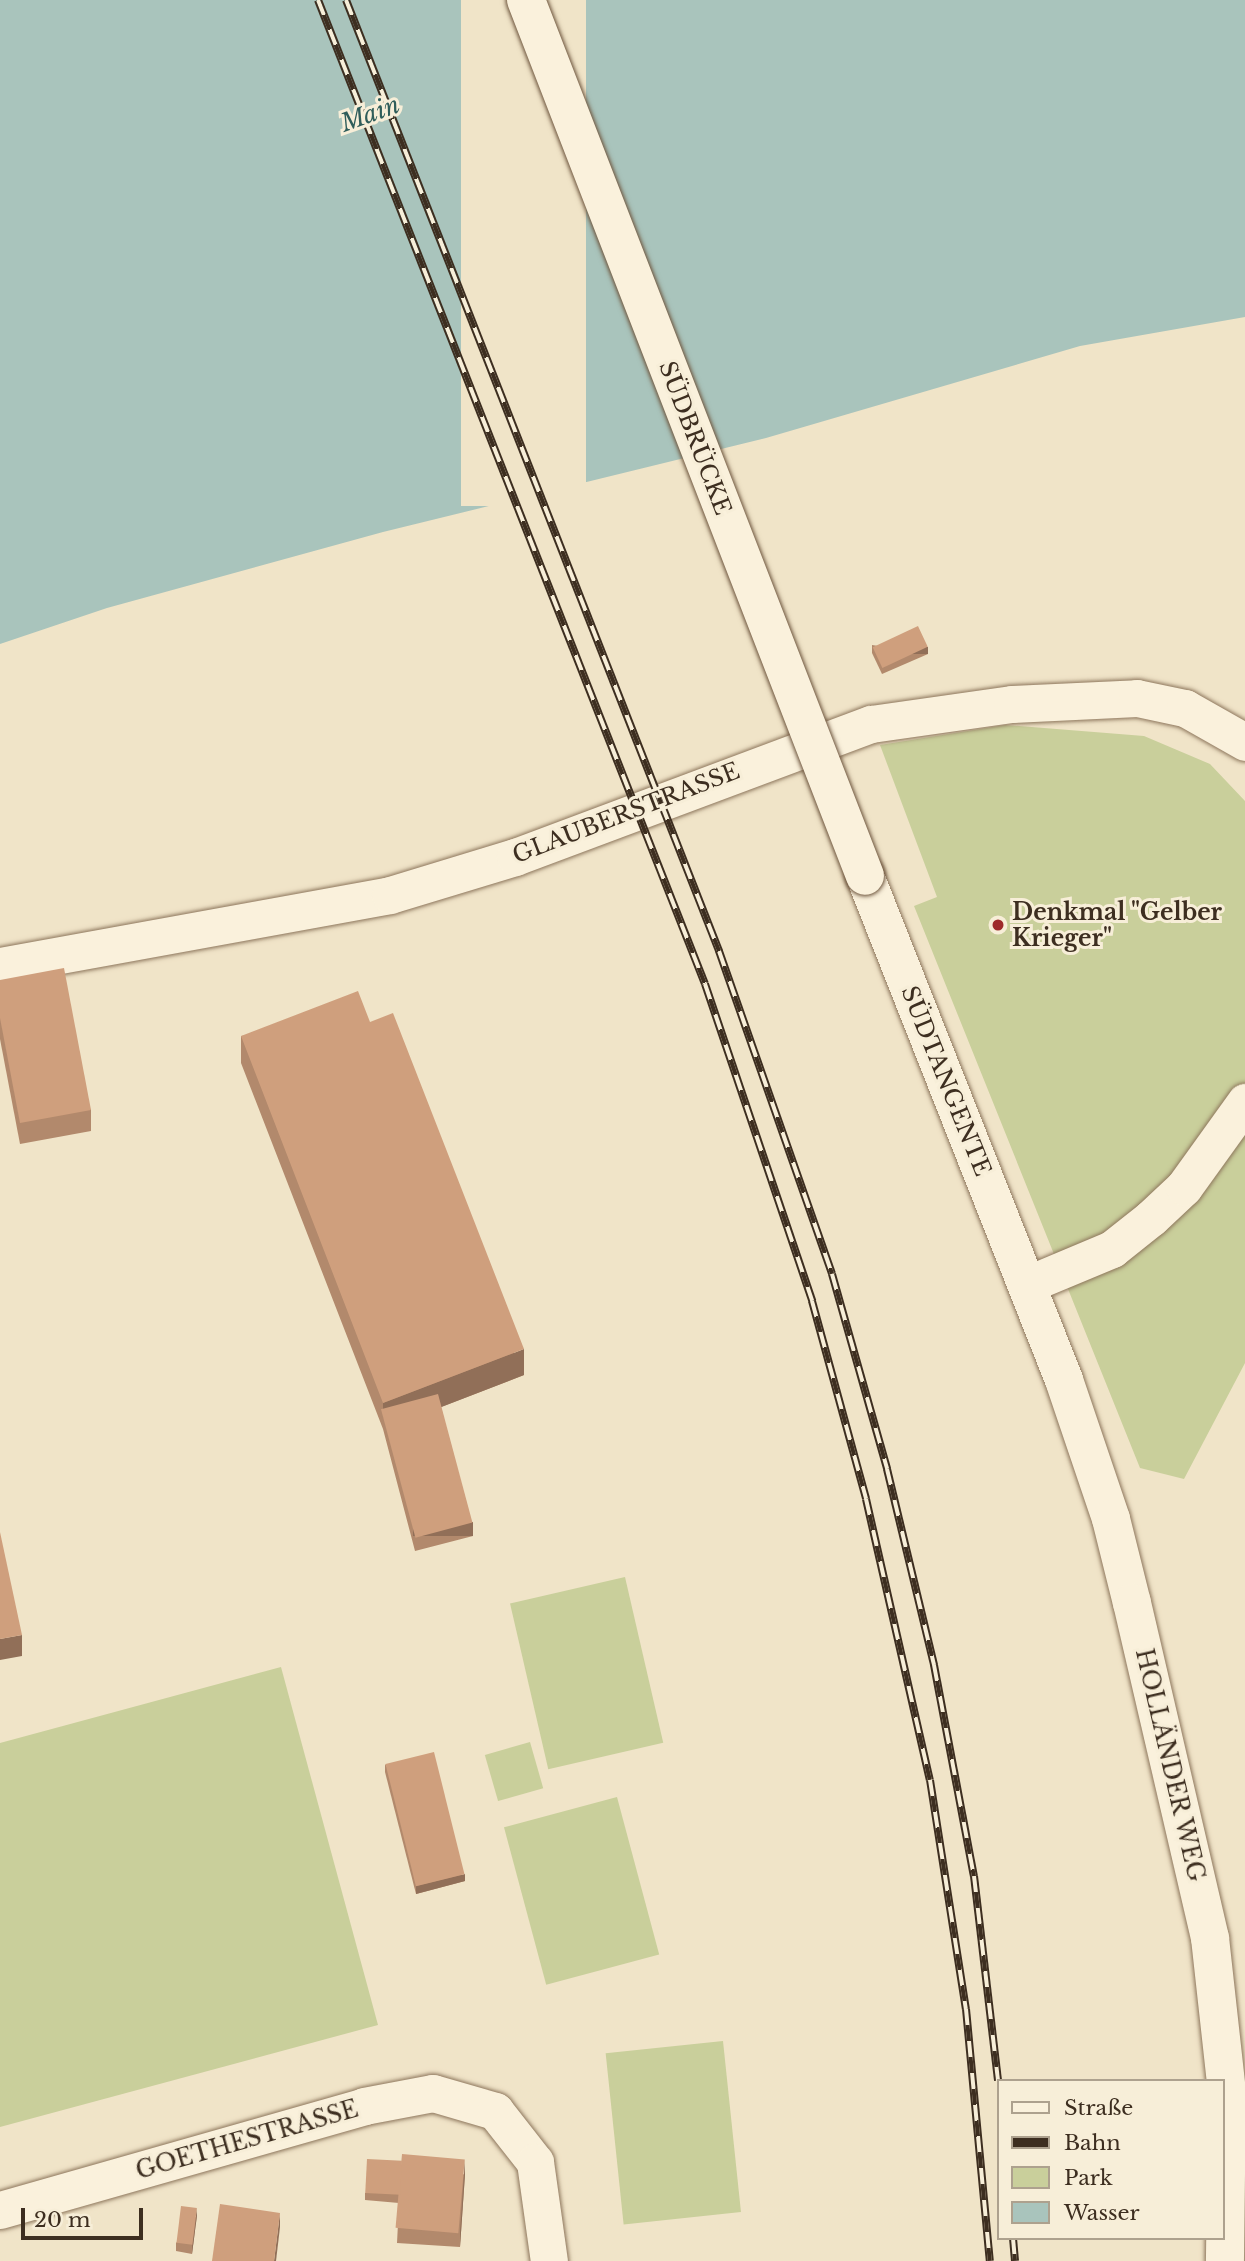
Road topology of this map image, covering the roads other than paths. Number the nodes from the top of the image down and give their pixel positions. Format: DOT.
graph roads {
  1 [pos="526,0"];
  2 [pos="1245,742"];
  3 [pos="865,876"];
  4 [pos="0,966"];
  5 [pos="1245,1102"];
  6 [pos="1026,1285"];
  7 [pos="1236,2090"];
  8 [pos="0,2210"];
  9 [pos="549,2261"];
  10 [pos="1225,2261"];
  1 -- 3 [label="main road, SÜDBRÜCKE, bridge"];
  2 -- 4 [label="street, GLAUBERSTRASSE"];
  3 -- 6 [label="main road, SÜDTANGENTE"];
  5 -- 6 [label="street"];
  6 -- 7 [label="main road, HOLLÄNDER WEG"];
  7 -- 10 [label="main road, HOLLÄNDER WEG"];
  8 -- 9 [label="street, GOETHESTRASSE"];
}
